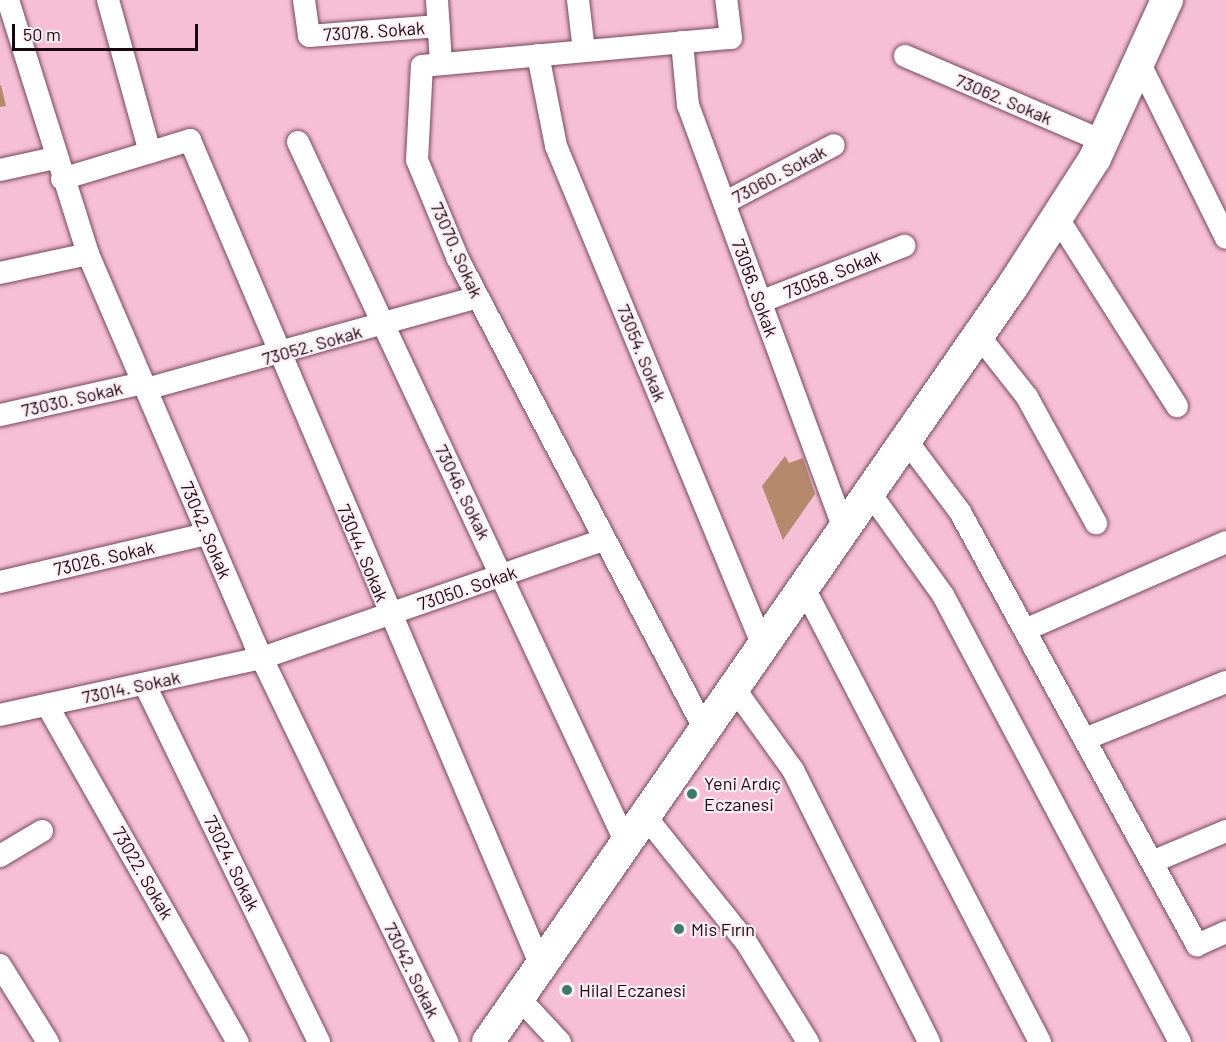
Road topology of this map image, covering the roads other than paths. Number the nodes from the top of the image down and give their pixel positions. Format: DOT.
graph roads {
  1 [pos="8,0"];
  2 [pos="108,0"];
  3 [pos="304,0"];
  4 [pos="437,0"];
  5 [pos="578,0"];
  6 [pos="726,0"];
  7 [pos="1167,0"];
  8 [pos="439,26"];
  9 [pos="682,42"];
  10 [pos="584,51"];
  11 [pos="538,55"];
  12 [pos="905,56"];
  13 [pos="1138,62"];
  14 [pos="441,64"];
  15 [pos="1102,141"];
  16 [pos="298,142"];
  17 [pos="834,145"];
  18 [pos="150,152"];
  19 [pos="58,169"];
  20 [pos="0,170"];
  21 [pos="724,203"];
  22 [pos="1057,217"];
  23 [pos="1226,238"];
  24 [pos="904,246"];
  25 [pos="88,254"];
  26 [pos="0,273"];
  27 [pos="477,297"];
  28 [pos="760,302"];
  29 [pos="383,325"];
  30 [pos="979,336"];
  31 [pos="280,355"];
  32 [pos="145,386"];
  33 [pos="1177,406"];
  34 [pos="0,415"];
  35 [pos="906,440"];
  36 [pos="870,493"];
  37 [pos="1096,523"];
  38 [pos="844,530"];
  39 [pos="207,534"];
  40 [pos="603,540"];
  41 [pos="1226,542"];
  42 [pos="503,575"];
  43 [pos="0,582"];
  44 [pos="804,588"];
  45 [pos="389,615"];
  46 [pos="1025,630"];
  47 [pos="763,646"];
  48 [pos="262,658"];
  49 [pos="1226,682"];
  50 [pos="145,685"];
  51 [pos="734,688"];
  52 [pos="47,705"];
  53 [pos="0,715"];
  54 [pos="705,730"];
  55 [pos="1085,739"];
  56 [pos="645,816"];
  57 [pos="42,831"];
  58 [pos="1226,831"];
  59 [pos="626,843"];
  60 [pos="0,856"];
  61 [pos="1152,862"];
  62 [pos="1226,932"];
  63 [pos="0,965"];
  64 [pos="541,966"];
  65 [pos="519,998"];
  66 [pos="48,1042"];
  67 [pos="238,1042"];
  68 [pos="319,1042"];
  69 [pos="447,1042"];
  70 [pos="488,1042"];
  71 [pos="560,1042"];
  72 [pos="808,1042"];
  73 [pos="929,1042"];
  74 [pos="1040,1042"];
  75 [pos="1180,1042"];
  1 -- 19 [label="street, 73042. Sokak"];
  2 -- 18 [label="street"];
  3 -- 8 [label="street, 73078. Sokak"];
  4 -- 8 [label="street"];
  5 -- 10 [label="street"];
  6 -- 9 [label="street, 73070. Sokak"];
  7 -- 13 [label="main road"];
  8 -- 14 [label="street"];
  9 -- 10 [label="street, 73070. Sokak"];
  9 -- 21 [label="street, 73056. Sokak"];
  10 -- 11 [label="street, 73070. Sokak"];
  11 -- 14 [label="street, 73070. Sokak"];
  11 -- 47 [label="street, 73054. Sokak"];
  12 -- 15 [label="street, 73062. Sokak"];
  13 -- 15 [label="main road"];
  13 -- 23 [label="street"];
  14 -- 27 [label="street, 73070. Sokak"];
  15 -- 22 [label="main road"];
  16 -- 29 [label="street, 73046. Sokak"];
  17 -- 21 [label="street, 73060. Sokak"];
  18 -- 19 [label="street"];
  18 -- 31 [label="street, 73044. Sokak"];
  19 -- 20 [label="street"];
  19 -- 25 [label="street, 73042. Sokak"];
  21 -- 28 [label="street, 73056. Sokak"];
  22 -- 30 [label="main road"];
  22 -- 33 [label="street"];
  24 -- 28 [label="street, 73058. Sokak"];
  25 -- 26 [label="street"];
  25 -- 32 [label="street, 73042. Sokak"];
  27 -- 29 [label="street, 73052. Sokak"];
  27 -- 40 [label="street, 73070. Sokak"];
  28 -- 38 [label="street, 73056. Sokak"];
  29 -- 31 [label="street, 73052. Sokak"];
  29 -- 42 [label="street, 73046. Sokak"];
  30 -- 35 [label="main road"];
  30 -- 37 [label="street"];
  31 -- 32 [label="street, 73052. Sokak"];
  31 -- 45 [label="street, 73044. Sokak"];
  32 -- 34 [label="street, 73030. Sokak"];
  32 -- 39 [label="street, 73042. Sokak"];
  35 -- 36 [label="main road"];
  35 -- 46 [label="street"];
  36 -- 38 [label="main road"];
  36 -- 75 [label="street"];
  38 -- 44 [label="main road"];
  39 -- 43 [label="street, 73026. Sokak"];
  39 -- 48 [label="street, 73042. Sokak"];
  40 -- 42 [label="street, 73050. Sokak"];
  40 -- 54 [label="street, 73070. Sokak"];
  41 -- 46 [label="street"];
  42 -- 45 [label="street, 73050. Sokak"];
  42 -- 59 [label="street, 73046. Sokak"];
  44 -- 47 [label="main road"];
  44 -- 74 [label="street"];
  45 -- 48 [label="street, 73050. Sokak"];
  45 -- 64 [label="street, 73044. Sokak"];
  46 -- 55 [label="street"];
  47 -- 51 [label="main road"];
  48 -- 50 [label="street, 73014. Sokak"];
  48 -- 69 [label="street, 73042. Sokak"];
  49 -- 55 [label="street"];
  50 -- 52 [label="street, 73014. Sokak"];
  50 -- 68 [label="street, 73024. Sokak"];
  51 -- 54 [label="main road"];
  51 -- 73 [label="street"];
  52 -- 53 [label="street, 73014. Sokak"];
  52 -- 67 [label="street, 73022. Sokak"];
  54 -- 56 [label="main road"];
  55 -- 61 [label="street"];
  56 -- 59 [label="main road"];
  56 -- 72 [label="street"];
  57 -- 60 [label="street"];
  58 -- 61 [label="street"];
  59 -- 64 [label="main road"];
  61 -- 62 [label="street"];
  63 -- 66 [label="street"];
  64 -- 65 [label="main road"];
  65 -- 70 [label="main road"];
  65 -- 71 [label="street"];
}
